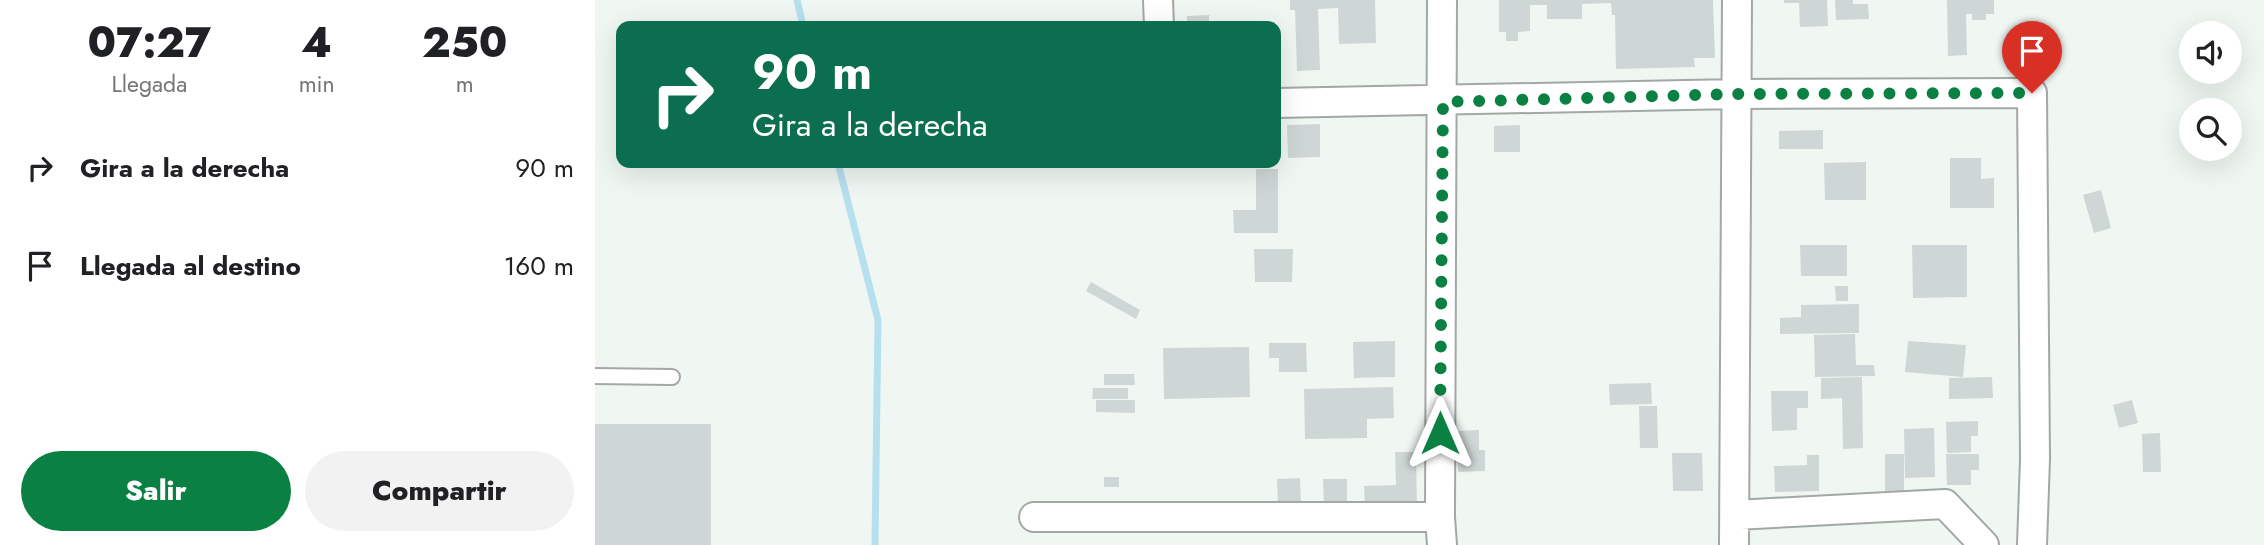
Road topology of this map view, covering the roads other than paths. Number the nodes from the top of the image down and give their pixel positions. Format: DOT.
graph roads {
  1 [pos="1159,0"];
  2 [pos="1442,0"];
  3 [pos="1737,0"];
  4 [pos="1159,21"];
  5 [pos="1736,94"];
  6 [pos="1443,102"];
  7 [pos="1281,103"];
  8 [pos="595,376"];
  9 [pos="672,377"];
  10 [pos="1735,515"];
  11 [pos="1034,517"];
  12 [pos="1440,517"];
  13 [pos="1442,545"];
  14 [pos="1734,545"];
  15 [pos="1984,545"];
  16 [pos="2032,545"];
  1 -- 4 [label="street"];
  2 -- 6 [label="street"];
  3 -- 5 [label="street"];
  5 -- 6 [label="street"];
  5 -- 10 [label="street"];
  5 -- 16 [label="street"];
  6 -- 7 [label="street"];
  6 -- 12 [label="street"];
  8 -- 9 [label="lane"];
  10 -- 14 [label="street"];
  10 -- 15 [label="street"];
  11 -- 12 [label="street"];
  12 -- 13 [label="street"];
}
